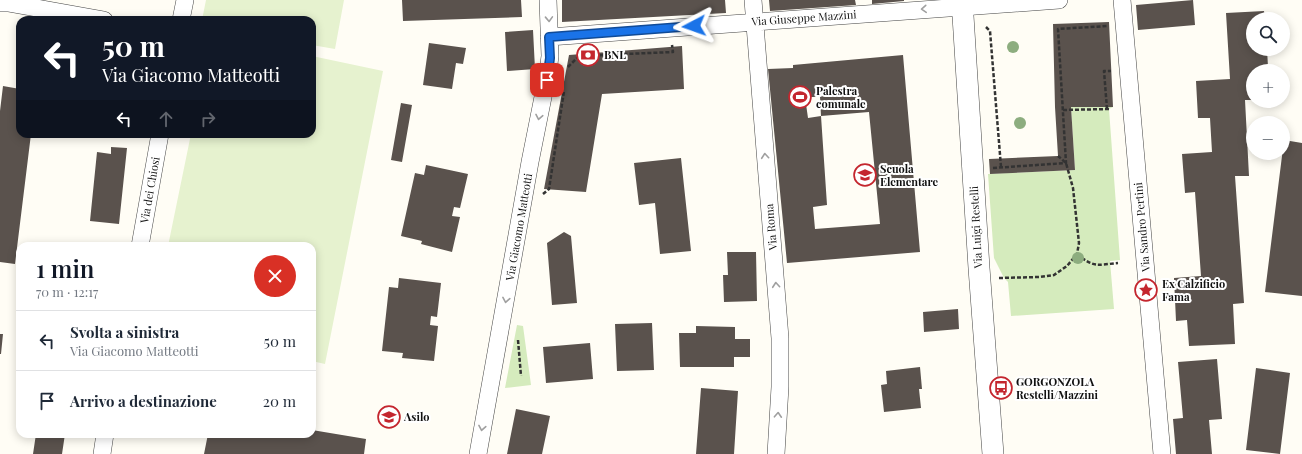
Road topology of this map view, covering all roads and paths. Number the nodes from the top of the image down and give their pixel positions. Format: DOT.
graph roads {
  1 [pos="185,0"];
  2 [pos="548,0"];
  3 [pos="753,0"];
  4 [pos="1059,0"];
  5 [pos="1122,0"];
  6 [pos="0,3"];
  7 [pos="962,3"];
  8 [pos="81,16"];
  9 [pos="182,16"];
  10 [pos="755,22"];
  11 [pos="986,26"];
  12 [pos="1110,26"];
  13 [pos="549,37"];
  14 [pos="672,47"];
  15 [pos="1112,71"];
  16 [pos="567,73"];
  17 [pos="565,88"];
  18 [pos="1063,110"];
  19 [pos="159,138"];
  20 [pos="1058,156"];
  21 [pos="1066,163"];
  22 [pos="541,196"];
  23 [pos="141,242"];
  24 [pos="1077,254"];
  25 [pos="1118,263"];
  26 [pos="994,278"];
  27 [pos="514,339"];
  28 [pos="521,376"];
  29 [pos="104,438"];
  30 [pos="102,454"];
  31 [pos="478,454"];
  32 [pos="776,454"];
  33 [pos="993,454"];
  34 [pos="1162,454"];
  1 -- 9 [label="street"];
  2 -- 13 [label="street, Via Giacomo Matteotti, one-way"];
  3 -- 10 [label="street, Via Roma"];
  4 -- 7 [label="street, Via Giuseppe Mazzini"];
  5 -- 34 [label="street, Via Sandro Pertini"];
  6 -- 8 [label="street"];
  7 -- 10 [label="street, Via Giuseppe Mazzini, one-way"];
  7 -- 33 [label="street, Via Luigi Restelli"];
  10 -- 13 [label="street, Via Giuseppe Mazzini"];
  32 -- 10 [label="street, Via Roma, one-way"];
  11 -- 21 [label="path"];
  12 -- 18 [label="path"];
  13 -- 31 [label="street, Via Giacomo Matteotti, one-way"];
  14 -- 16 [label="path"];
  15 -- 18 [label="path"];
  17 -- 22 [label="path"];
  18 -- 21 [label="path"];
  19 -- 23 [label="street, Via dei Chiosi"];
  20 -- 21 [label="path"];
  21 -- 24 [label="path"];
  24 -- 25 [label="path"];
  24 -- 26 [label="path"];
  27 -- 28 [label="path"];
  29 -- 30 [label="street"];
}
